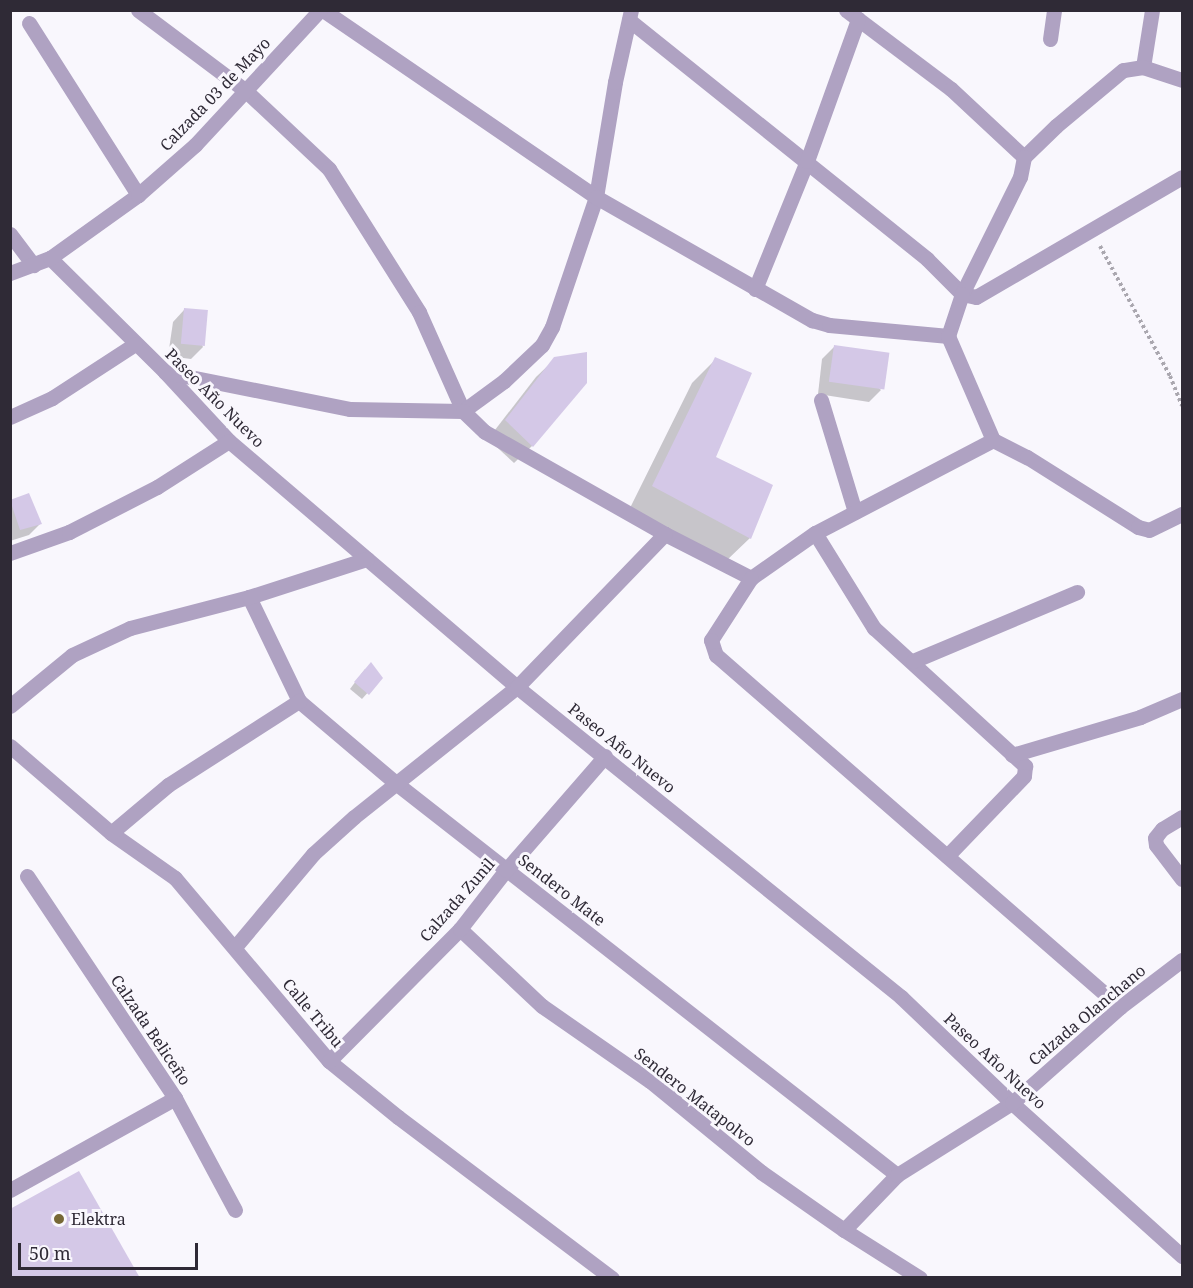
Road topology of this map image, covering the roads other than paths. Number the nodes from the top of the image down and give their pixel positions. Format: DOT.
graph roads {
  1 [pos="138,10"];
  2 [pos="321,10"];
  3 [pos="1054,10"];
  4 [pos="1152,10"];
  5 [pos="630,15"];
  6 [pos="852,15"];
  7 [pos="29,23"];
  8 [pos="1050,39"];
  9 [pos="1143,67"];
  10 [pos="1182,80"];
  11 [pos="246,91"];
  12 [pos="1024,157"];
  13 [pos="807,160"];
  14 [pos="1182,177"];
  15 [pos="138,195"];
  16 [pos="596,197"];
  17 [pos="10,234"];
  18 [pos="50,258"];
  19 [pos="33,265"];
  20 [pos="10,273"];
  21 [pos="755,288"];
  22 [pos="962,294"];
  23 [pos="948,336"];
  24 [pos="135,344"];
  25 [pos="165,372"];
  26 [pos="821,400"];
  27 [pos="463,411"];
  28 [pos="10,417"];
  29 [pos="993,440"];
  30 [pos="229,441"];
  31 [pos="855,512"];
  32 [pos="1182,514"];
  33 [pos="815,533"];
  34 [pos="665,534"];
  35 [pos="10,553"];
  36 [pos="367,559"];
  37 [pos="751,578"];
  38 [pos="1077,592"];
  39 [pos="249,597"];
  40 [pos="913,661"];
  41 [pos="517,687"];
  42 [pos="1182,699"];
  43 [pos="299,701"];
  44 [pos="10,706"];
  45 [pos="10,746"];
  46 [pos="1012,755"];
  47 [pos="605,756"];
  48 [pos="397,784"];
  49 [pos="1182,817"];
  50 [pos="111,833"];
  51 [pos="947,856"];
  52 [pos="506,870"];
  53 [pos="27,876"];
  54 [pos="1182,879"];
  55 [pos="460,929"];
  56 [pos="235,947"];
  57 [pos="1181,963"];
  58 [pos="1120,1007"];
  59 [pos="329,1061"];
  60 [pos="175,1098"];
  61 [pos="1012,1103"];
  62 [pos="897,1175"];
  63 [pos="10,1190"];
  64 [pos="235,1210"];
  65 [pos="844,1230"];
  66 [pos="1182,1256"];
  67 [pos="612,1278"];
  68 [pos="920,1278"];
  1 -- 11 [label="street"];
  2 -- 11 [label="street, Calzada 03 de Mayo"];
  2 -- 16 [label="street"];
  3 -- 8 [label="street"];
  4 -- 9 [label="street"];
  5 -- 13 [label="street"];
  5 -- 16 [label="street"];
  6 -- 12 [label="street"];
  6 -- 13 [label="street"];
  7 -- 15 [label="street"];
  9 -- 10 [label="street"];
  9 -- 12 [label="street"];
  11 -- 15 [label="street, Calzada 03 de Mayo"];
  11 -- 27 [label="street"];
  12 -- 22 [label="street"];
  13 -- 21 [label="street"];
  13 -- 22 [label="street"];
  14 -- 22 [label="street"];
  15 -- 18 [label="street, Calzada 03 de Mayo"];
  16 -- 21 [label="street"];
  16 -- 27 [label="street"];
  17 -- 19 [label="street"];
  18 -- 19 [label="street, Calzada 03 de Mayo"];
  18 -- 24 [label="street, Paseo Año Nuevo"];
  19 -- 20 [label="street, Calzada 03 de Mayo"];
  21 -- 23 [label="street"];
  22 -- 23 [label="street"];
  23 -- 29 [label="street"];
  24 -- 25 [label="street, Paseo Año Nuevo"];
  24 -- 28 [label="street"];
  25 -- 27 [label="street"];
  25 -- 30 [label="street, Paseo Año Nuevo"];
  26 -- 31 [label="street"];
  27 -- 34 [label="street"];
  29 -- 31 [label="street"];
  29 -- 32 [label="street"];
  30 -- 35 [label="street"];
  30 -- 36 [label="street, Paseo Año Nuevo"];
  31 -- 33 [label="street"];
  33 -- 37 [label="street"];
  33 -- 40 [label="street"];
  34 -- 37 [label="street"];
  34 -- 41 [label="street"];
  36 -- 39 [label="street"];
  36 -- 41 [label="street, Paseo Año Nuevo"];
  37 -- 51 [label="street"];
  38 -- 40 [label="street"];
  39 -- 43 [label="street, Sendero Mate"];
  39 -- 44 [label="street"];
  40 -- 46 [label="street"];
  41 -- 47 [label="street, Paseo Año Nuevo"];
  41 -- 48 [label="street"];
  42 -- 46 [label="street"];
  43 -- 48 [label="street, Sendero Mate"];
  43 -- 50 [label="street"];
  45 -- 50 [label="street, Calle Tribu"];
  46 -- 51 [label="street"];
  47 -- 52 [label="street, Calzada Zunil"];
  47 -- 61 [label="street, Paseo Año Nuevo"];
  48 -- 52 [label="street, Sendero Mate"];
  48 -- 56 [label="street"];
  49 -- 54 [label="street"];
  50 -- 56 [label="street, Calle Tribu"];
  51 -- 58 [label="street"];
  52 -- 55 [label="street, Calzada Zunil"];
  52 -- 62 [label="street, Sendero Mate"];
  53 -- 60 [label="street, Calzada Beliceño"];
  55 -- 59 [label="street, Calzada Zunil"];
  55 -- 65 [label="street, Sendero Matapolvo"];
  56 -- 59 [label="street, Calle Tribu"];
  57 -- 58 [label="street, Calzada Olanchano"];
  58 -- 61 [label="street, Calzada Olanchano"];
  59 -- 67 [label="street, Calle Tribu"];
  60 -- 63 [label="street"];
  60 -- 64 [label="street, Calzada Beliceño"];
  61 -- 62 [label="street, Calzada Olanchano"];
  61 -- 66 [label="street, Paseo Año Nuevo"];
  62 -- 65 [label="street, Calzada Olanchano"];
  65 -- 68 [label="street, Sendero Matapolvo"];
}
